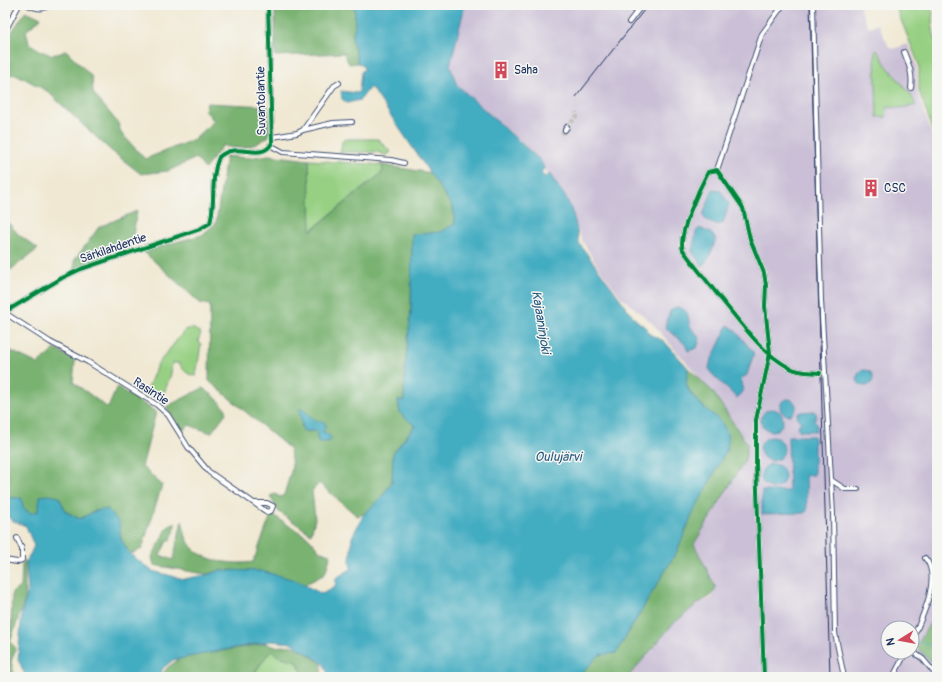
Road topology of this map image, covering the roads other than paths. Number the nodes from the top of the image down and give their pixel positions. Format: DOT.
graph roads {
  1 [pos="19,5"];
  2 [pos="28,5"];
  3 [pos="49,5"];
  4 [pos="268,5"];
  5 [pos="642,5"];
  6 [pos="783,5"];
  7 [pos="813,5"];
  8 [pos="629,22"];
  9 [pos="5,31"];
  10 [pos="904,52"];
  11 [pos="339,83"];
  12 [pos="911,88"];
  13 [pos="352,122"];
  14 [pos="303,130"];
  15 [pos="273,137"];
  16 [pos="270,145"];
  17 [pos="404,163"];
  18 [pos="717,170"];
  19 [pos="210,223"];
  20 [pos="5,312"];
  21 [pos="770,353"];
  22 [pos="820,372"];
  23 [pos="831,480"];
  24 [pos="858,489"];
  25 [pos="256,503"];
  26 [pos="17,538"];
  27 [pos="925,558"];
  28 [pos="5,560"];
  29 [pos="920,623"];
  30 [pos="920,657"];
  31 [pos="902,660"];
  32 [pos="937,676"];
  33 [pos="764,677"];
  34 [pos="844,677"];
  35 [pos="893,677"];
  1 -- 9 [label="street"];
  2 -- 3 [label="street"];
  4 -- 15 [label="street, Suvantolantie"];
  5 -- 8 [label="street"];
  6 -- 18 [label="street"];
  7 -- 23 [label="street"];
  10 -- 12 [label="street"];
  11 -- 14 [label="street"];
  13 -- 14 [label="street"];
  14 -- 15 [label="street"];
  15 -- 16 [label="street, Suvantolantie"];
  16 -- 17 [label="street, Suvantolantie"];
  16 -- 19 [label="street, Suvantolantie"];
  18 -- 21 [label="street"];
  18 -- 21 [label="street"];
  19 -- 20 [label="street, Särkilahdentie"];
  20 -- 25 [label="street, Rasintie"];
  21 -- 22 [label="street"];
  21 -- 33 [label="street"];
  23 -- 24 [label="street"];
  23 -- 34 [label="street"];
  25 -- 25 [label="street, Rasintie"];
  26 -- 28 [label="street"];
  27 -- 29 [label="street"];
  30 -- 32 [label="street"];
  31 -- 35 [label="street"];
}
